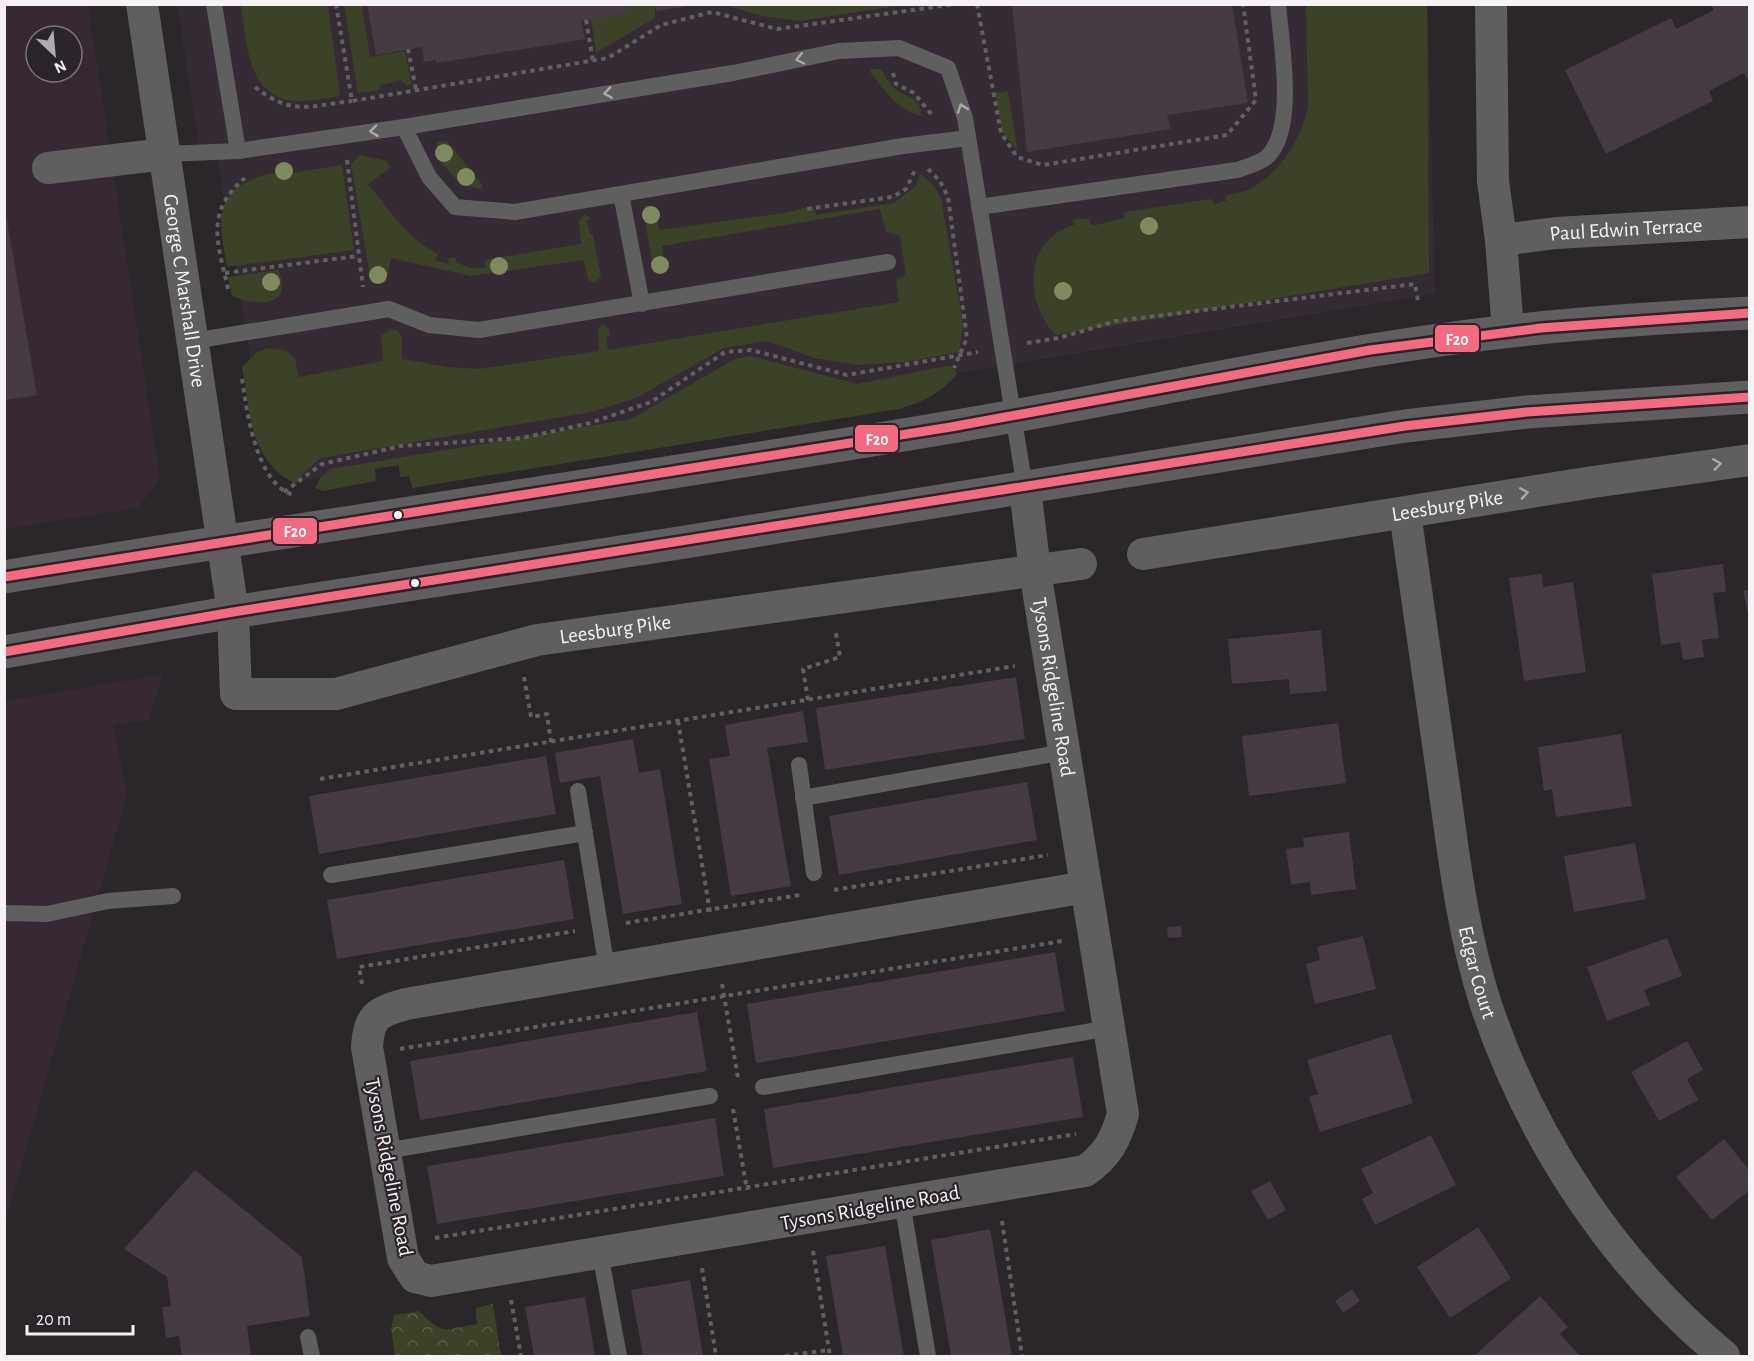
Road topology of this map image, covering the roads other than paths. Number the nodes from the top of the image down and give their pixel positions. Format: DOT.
graph roads {
  1 [pos="142,4"];
  2 [pos="214,4"];
  3 [pos="1278,4"];
  4 [pos="1491,4"];
  5 [pos="404,127"];
  6 [pos="968,138"];
  7 [pos="237,152"];
  8 [pos="165,154"];
  9 [pos="48,168"];
  10 [pos="621,194"];
  11 [pos="979,207"];
  12 [pos="1749,222"];
  13 [pos="1501,240"];
  14 [pos="888,262"];
  15 [pos="642,304"];
  16 [pos="1749,313"];
  17 [pos="1508,331"];
  18 [pos="193,341"];
  19 [pos="1749,397"];
  20 [pos="1014,417"];
  21 [pos="1749,460"];
  22 [pos="1025,488"];
  23 [pos="1405,513"];
  24 [pos="221,541"];
  25 [pos="1143,554"];
  26 [pos="1081,564"];
  27 [pos="1035,571"];
  28 [pos="4,577"];
  29 [pos="227,577"];
  30 [pos="233,612"];
  31 [pos="4,652"];
  32 [pos="1065,752"];
  33 [pos="799,765"];
  34 [pos="578,791"];
  35 [pos="803,798"];
  36 [pos="585,833"];
  37 [pos="814,873"];
  38 [pos="331,875"];
  39 [pos="1086,887"];
  40 [pos="173,896"];
  41 [pos="4,913"];
  42 [pos="607,969"];
  43 [pos="1110,1028"];
  44 [pos="763,1087"];
  45 [pos="710,1096"];
  46 [pos="385,1151"];
  47 [pos="902,1202"];
  48 [pos="600,1253"];
  49 [pos="308,1337"];
  50 [pos="312,1356"];
  51 [pos="619,1356"];
  52 [pos="928,1356"];
  53 [pos="1724,1356"];
  1 -- 8 [label="street, George C Marshall Drive"];
  2 -- 7 [label="lane"];
  3 -- 11 [label="lane"];
  4 -- 13 [label="street"];
  6 -- 5 [label="lane, one-way"];
  5 -- 7 [label="lane, one-way"];
  5 -- 10 [label="lane"];
  6 -- 10 [label="lane"];
  6 -- 11 [label="lane"];
  7 -- 8 [label="lane"];
  8 -- 9 [label="street"];
  8 -- 18 [label="street, George C Marshall Drive"];
  10 -- 15 [label="lane"];
  11 -- 20 [label="lane"];
  12 -- 13 [label="street, Paul Edwin Terrace"];
  13 -- 17 [label="street"];
  14 -- 15 [label="lane"];
  15 -- 18 [label="lane"];
  16 -- 17 [label="main road"];
  17 -- 20 [label="main road"];
  18 -- 24 [label="street, George C Marshall Drive"];
  19 -- 22 [label="main road"];
  20 -- 22 [label="lane"];
  20 -- 24 [label="main road"];
  23 -- 21 [label="street, Leesburg Pike, one-way"];
  22 -- 27 [label="street, Tysons Ridgeline Road"];
  22 -- 30 [label="main road"];
  23 -- 25 [label="street, Leesburg Pike"];
  23 -- 53 [label="street, Edgar Court"];
  24 -- 28 [label="main road"];
  24 -- 29 [label="street, George C Marshall Drive"];
  26 -- 27 [label="street, Leesburg Pike"];
  27 -- 30 [label="street, Leesburg Pike"];
  27 -- 32 [label="street, Tysons Ridgeline Road"];
  29 -- 30 [label="street, Leesburg Pike"];
  30 -- 31 [label="main road"];
  32 -- 35 [label="lane"];
  32 -- 39 [label="street, Tysons Ridgeline Road"];
  33 -- 35 [label="lane"];
  34 -- 36 [label="lane"];
  35 -- 37 [label="lane"];
  36 -- 38 [label="lane"];
  36 -- 42 [label="lane"];
  39 -- 42 [label="street"];
  39 -- 43 [label="street, Tysons Ridgeline Road"];
  40 -- 41 [label="lane"];
  42 -- 46 [label="street, Tysons Ridgeline Road"];
  43 -- 44 [label="lane"];
  43 -- 47 [label="street, Tysons Ridgeline Road"];
  45 -- 46 [label="lane"];
  46 -- 48 [label="street, Tysons Ridgeline Road"];
  47 -- 48 [label="street, Tysons Ridgeline Road"];
  47 -- 52 [label="lane"];
  48 -- 51 [label="lane"];
  49 -- 50 [label="lane"];
}
